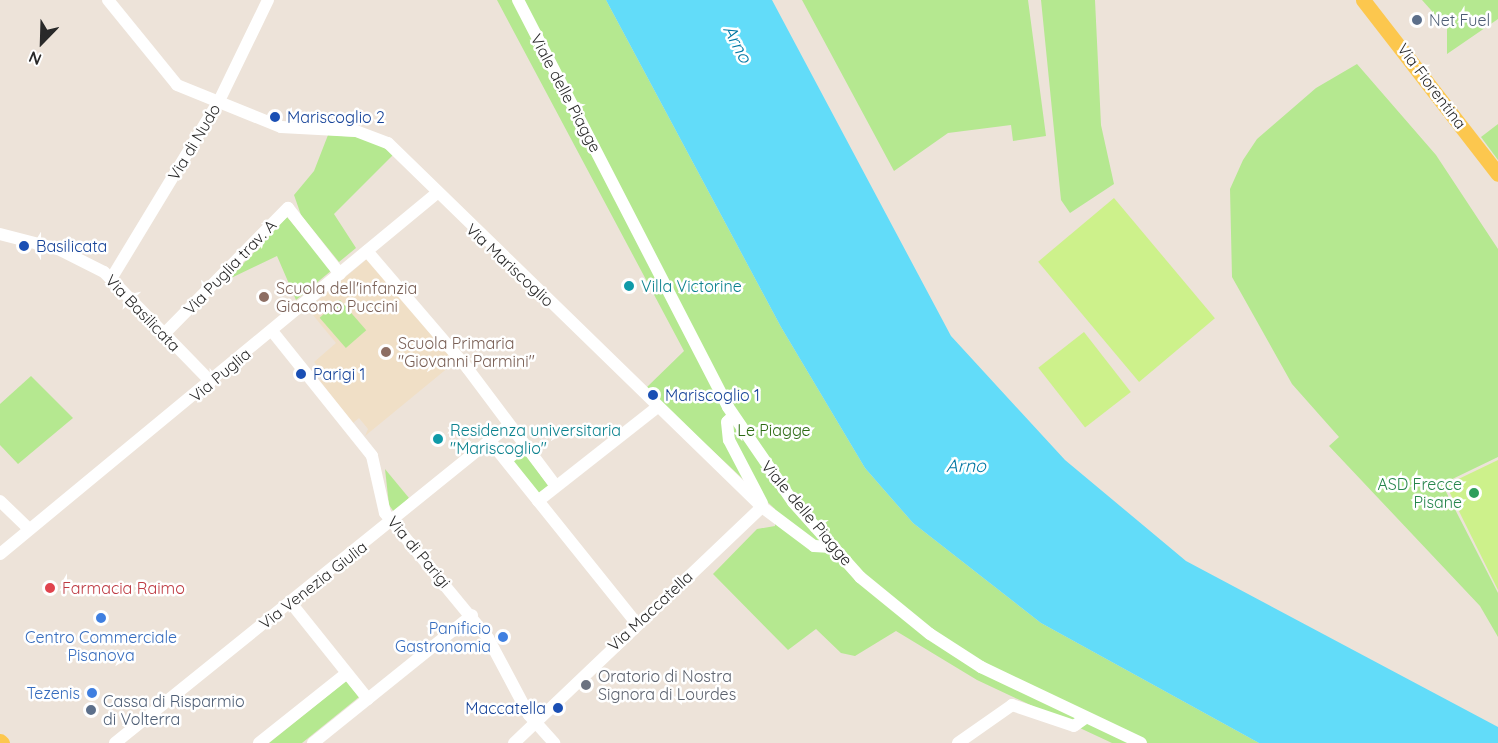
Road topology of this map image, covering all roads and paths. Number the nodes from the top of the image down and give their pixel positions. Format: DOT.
graph roads {
  1 [pos="108,0"];
  2 [pos="268,0"];
  3 [pos="518,0"];
  4 [pos="1364,0"];
  5 [pos="219,101"];
  6 [pos="1498,174"];
  7 [pos="437,193"];
  8 [pos="0,234"];
  9 [pos="367,251"];
  10 [pos="340,274"];
  11 [pos="111,279"];
  12 [pos="272,331"];
  13 [pos="164,334"];
  14 [pos="211,382"];
  15 [pos="656,408"];
  16 [pos="733,416"];
  17 [pos="509,425"];
  18 [pos="490,441"];
  19 [pos="525,445"];
  20 [pos="506,460"];
  21 [pos="556,486"];
  22 [pos="0,501"];
  23 [pos="538,501"];
  24 [pos="762,507"];
  25 [pos="393,522"];
  26 [pos="29,530"];
  27 [pos="831,547"];
  28 [pos="0,554"];
  29 [pos="291,603"];
  30 [pos="472,615"];
  31 [pos="637,624"];
  32 [pos="347,673"];
  33 [pos="368,699"];
  34 [pos="1085,718"];
  35 [pos="535,723"];
  36 [pos="115,743"];
  37 [pos="259,743"];
  38 [pos="313,743"];
  39 [pos="514,743"];
  40 [pos="554,743"];
  41 [pos="958,743"];
  42 [pos="1140,743"];
  1 -- 5 [label="street, Via Mariscoglio"];
  2 -- 5 [label="street, Via di Nudo"];
  3 -- 16 [label="street, Viale delle Piagge"];
  4 -- 6 [label="main road, Via Fiorentina"];
  5 -- 7 [label="street, Via Mariscoglio"];
  5 -- 11 [label="street, Via di Nudo"];
  7 -- 9 [label="street, Via Puglia"];
  7 -- 15 [label="street, Via Mariscoglio"];
  8 -- 11 [label="street, Via Basilicata"];
  9 -- 10 [label="street, Via Puglia"];
  9 -- 17 [label="street"];
  10 -- 12 [label="street, Via Puglia"];
  10 -- 13 [label="street, Via Puglia trav. A"];
  11 -- 13 [label="street, Via Basilicata"];
  12 -- 14 [label="street, Via Puglia"];
  12 -- 25 [label="street, Via di Parigi"];
  13 -- 14 [label="street, Via Basilicata"];
  14 -- 26 [label="street, Via Puglia"];
  15 -- 21 [label="street"];
  15 -- 24 [label="street, Via Mariscoglio"];
  16 -- 24 [label="street"];
  16 -- 27 [label="street, Viale delle Piagge"];
  17 -- 18 [label="street, Via Venezia Giulia"];
  17 -- 19 [label="street"];
  18 -- 20 [label="street"];
  18 -- 25 [label="street, Via Venezia Giulia"];
  19 -- 20 [label="street"];
  19 -- 21 [label="street"];
  20 -- 23 [label="street"];
  21 -- 23 [label="street"];
  22 -- 26 [label="street"];
  23 -- 31 [label="street"];
  24 -- 27 [label="street"];
  24 -- 31 [label="street, Via Maccatella"];
  25 -- 29 [label="street, Via Venezia Giulia"];
  25 -- 30 [label="street, Via di Parigi"];
  26 -- 28 [label="street, Via Puglia"];
  27 -- 34 [label="street, Viale delle Piagge"];
  29 -- 32 [label="street"];
  29 -- 36 [label="street, Via Venezia Giulia"];
  30 -- 33 [label="street"];
  30 -- 35 [label="street, Via di Parigi"];
  31 -- 35 [label="street, Via Maccatella"];
  32 -- 33 [label="street"];
  32 -- 37 [label="street"];
  33 -- 38 [label="street"];
  34 -- 41 [label="street"];
  34 -- 42 [label="street, Viale delle Piagge"];
  35 -- 39 [label="street, Via Maccatella"];
  35 -- 40 [label="street, Via di Parigi"];
}
